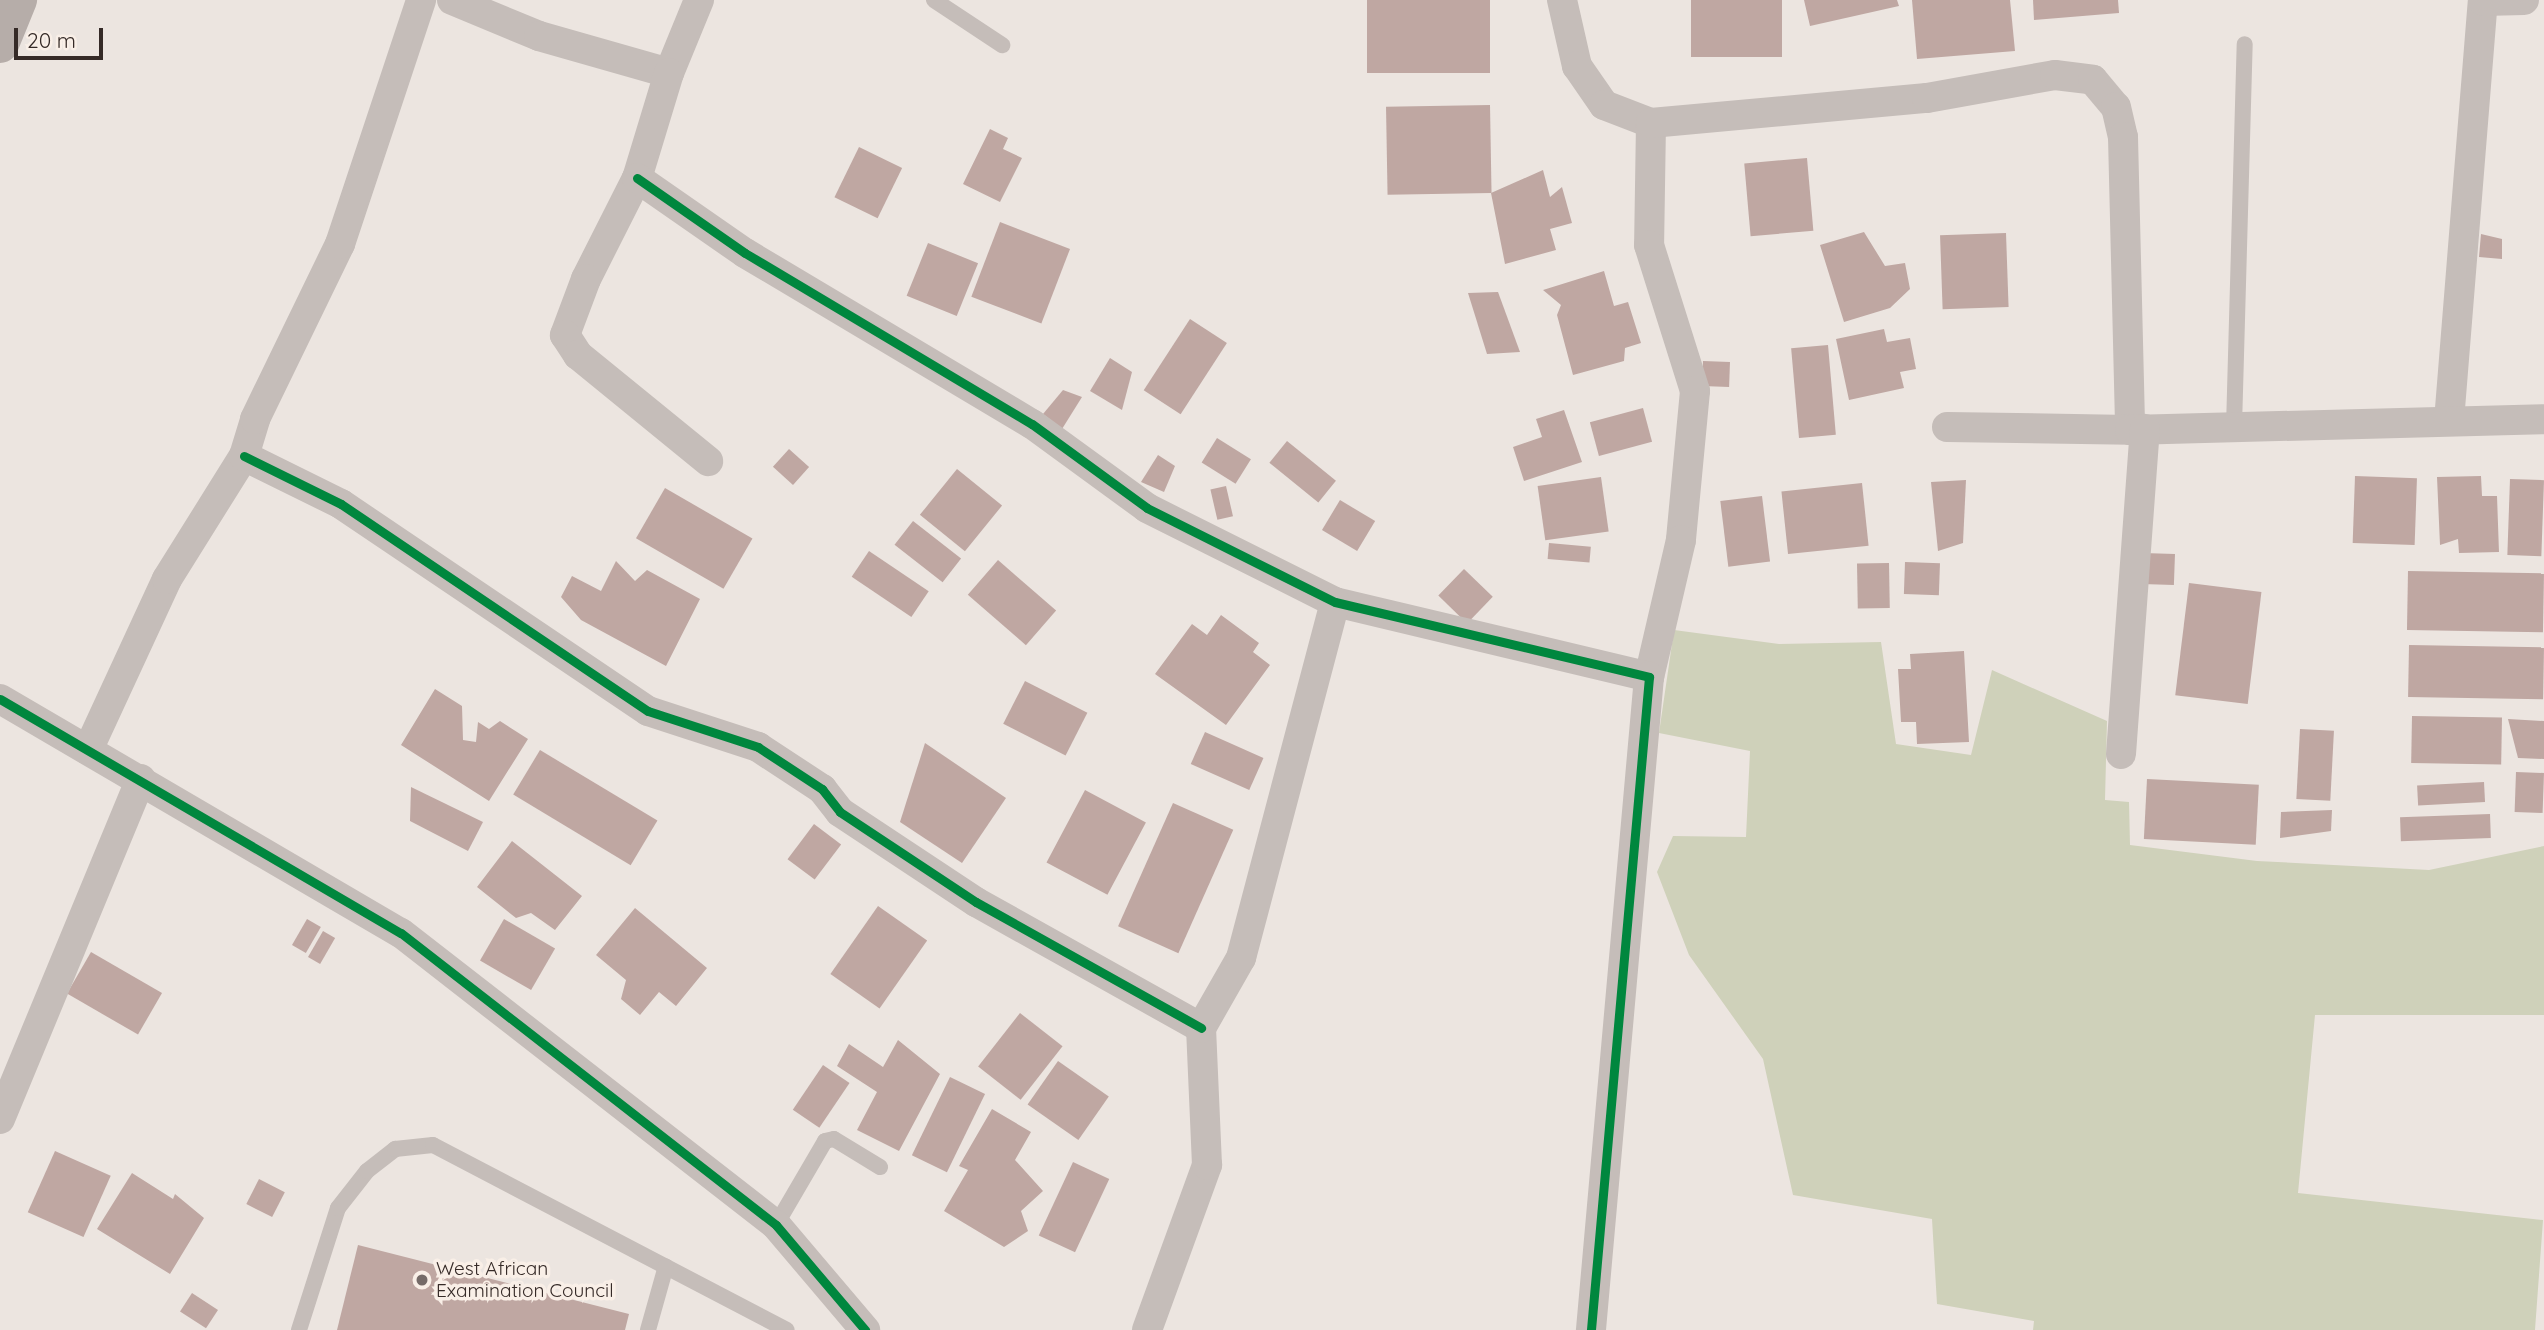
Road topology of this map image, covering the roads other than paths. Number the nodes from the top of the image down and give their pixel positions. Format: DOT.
graph roads {
  1 [pos="18,0"];
  2 [pos="421,0"];
  3 [pos="452,0"];
  4 [pos="699,0"];
  5 [pos="934,0"];
  6 [pos="1562,0"];
  7 [pos="2524,0"];
  8 [pos="2483,1"];
  9 [pos="0,44"];
  10 [pos="2245,44"];
  11 [pos="1002,45"];
  12 [pos="669,73"];
  13 [pos="1651,123"];
  14 [pos="637,178"];
  15 [pos="2544,419"];
  16 [pos="2449,421"];
  17 [pos="2234,426"];
  18 [pos="1947,427"];
  19 [pos="2137,429"];
  20 [pos="244,456"];
  21 [pos="708,461"];
  22 [pos="1335,602"];
  23 [pos="1649,677"];
  24 [pos="0,699"];
  25 [pos="88,750"];
  26 [pos="2120,754"];
  27 [pos="141,779"];
  28 [pos="1201,1028"];
  29 [pos="0,1119"];
  30 [pos="880,1167"];
  31 [pos="776,1225"];
  32 [pos="666,1266"];
  33 [pos="299,1330"];
  34 [pos="648,1330"];
  35 [pos="787,1330"];
  36 [pos="865,1330"];
  37 [pos="1147,1330"];
  38 [pos="1591,1330"];
  1 -- 9 [label="street"];
  2 -- 20 [label="street"];
  3 -- 12 [label="street"];
  4 -- 12 [label="street"];
  5 -- 11 [label="lane"];
  6 -- 13 [label="street"];
  7 -- 8 [label="street"];
  8 -- 16 [label="street"];
  10 -- 17 [label="lane"];
  12 -- 14 [label="street"];
  13 -- 19 [label="street"];
  13 -- 23 [label="street"];
  14 -- 21 [label="street"];
  14 -- 22 [label="street"];
  15 -- 16 [label="street"];
  16 -- 17 [label="street"];
  17 -- 19 [label="street"];
  18 -- 19 [label="street"];
  19 -- 26 [label="street"];
  20 -- 25 [label="street"];
  20 -- 28 [label="street"];
  22 -- 23 [label="street"];
  22 -- 28 [label="street"];
  23 -- 38 [label="street"];
  24 -- 25 [label="street"];
  25 -- 27 [label="street"];
  27 -- 29 [label="street"];
  27 -- 31 [label="street"];
  28 -- 37 [label="street"];
  30 -- 31 [label="lane"];
  31 -- 36 [label="street"];
  32 -- 33 [label="lane"];
  32 -- 34 [label="lane"];
  32 -- 35 [label="lane"];
}
